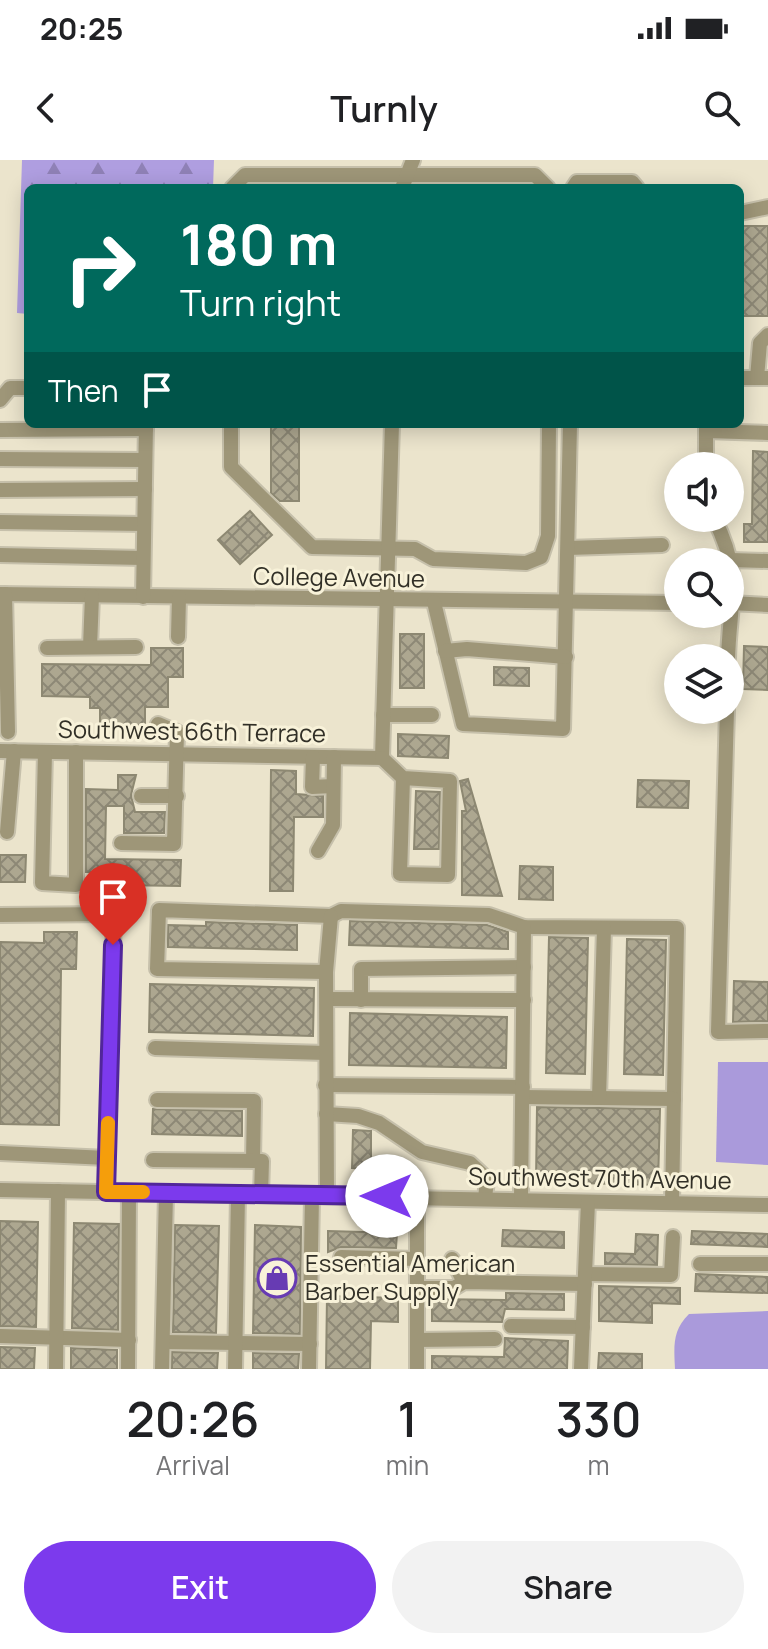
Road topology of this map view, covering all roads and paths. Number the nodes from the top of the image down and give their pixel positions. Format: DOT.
graph roads {
  1 [pos="411,167"];
  2 [pos="236,184"];
  3 [pos="544,184"];
  4 [pos="576,184"];
  5 [pos="634,184"];
  6 [pos="768,207"];
  7 [pos="744,212"];
  8 [pos="768,335"];
  9 [pos="762,378"];
  10 [pos="24,388"];
  11 [pos="0,400"];
  12 [pos="97,428"];
  13 [pos="146,428"];
  14 [pos="231,428"];
  15 [pos="392,428"];
  16 [pos="549,428"];
  17 [pos="570,428"];
  18 [pos="706,428"];
  19 [pos="0,430"];
  20 [pos="768,433"];
  21 [pos="706,452"];
  22 [pos="0,459"];
  23 [pos="145,460"];
  24 [pos="145,489"];
  25 [pos="0,490"];
  26 [pos="0,522"];
  27 [pos="144,524"];
  28 [pos="662,545"];
  29 [pos="568,548"];
  30 [pos="388,550"];
  31 [pos="0,555"];
  32 [pos="143,558"];
  33 [pos="744,560"];
  34 [pos="768,561"];
  35 [pos="3,594"];
  36 [pos="92,596"];
  37 [pos="143,597"];
  38 [pos="179,597"];
  39 [pos="386,602"];
  40 [pos="434,602"];
  41 [pos="567,603"];
  42 [pos="664,603"];
  43 [pos="744,604"];
  44 [pos="768,605"];
  45 [pos="178,637"];
  46 [pos="90,647"];
  47 [pos="136,647"];
  48 [pos="47,648"];
  49 [pos="445,651"];
  50 [pos="566,657"];
  51 [pos="383,715"];
  52 [pos="432,715"];
  53 [pos="158,724"];
  54 [pos="727,724"];
  55 [pos="8,732"];
  56 [pos="7,751"];
  57 [pos="45,752"];
  58 [pos="76,752"];
  59 [pos="178,754"];
  60 [pos="313,757"];
  61 [pos="334,757"];
  62 [pos="382,758"];
  63 [pos="403,778"];
  64 [pos="333,786"];
  65 [pos="141,796"];
  66 [pos="177,796"];
  67 [pos="7,832"];
  68 [pos="121,843"];
  69 [pos="318,851"];
  70 [pos="0,915"];
  71 [pos="331,916"];
  72 [pos="524,927"];
  73 [pos="604,928"];
  74 [pos="524,967"];
  75 [pos="326,972"];
  76 [pos="327,999"];
  77 [pos="361,1000"];
  78 [pos="524,1000"];
  79 [pos="768,1031"];
  80 [pos="155,1048"];
  81 [pos="326,1053"];
  82 [pos="325,1085"];
  83 [pos="523,1092"];
  84 [pos="599,1098"];
  85 [pos="674,1099"];
  86 [pos="157,1100"];
  87 [pos="326,1114"];
  88 [pos="0,1153"];
  89 [pos="107,1158"];
  90 [pos="153,1160"];
  91 [pos="253,1161"];
  92 [pos="0,1190"];
  93 [pos="58,1191"];
  94 [pos="106,1192"];
  95 [pos="129,1192"];
  96 [pos="166,1193"];
  97 [pos="238,1194"];
  98 [pos="261,1195"];
  99 [pos="320,1196"];
  100 [pos="417,1196"];
  101 [pos="485,1199"];
  102 [pos="521,1200"];
  103 [pos="588,1202"];
  104 [pos="672,1203"];
  105 [pos="768,1205"];
  106 [pos="673,1237"];
  107 [pos="341,1257"];
  108 [pos="417,1259"];
  109 [pos="452,1259"];
  110 [pos="700,1264"];
  111 [pos="768,1264"];
  112 [pos="585,1279"];
  113 [pos="464,1282"];
  114 [pos="417,1288"];
  115 [pos="511,1326"];
  116 [pos="583,1327"];
  117 [pos="0,1336"];
  118 [pos="56,1337"];
  119 [pos="495,1339"];
  120 [pos="129,1340"];
  121 [pos="417,1340"];
  122 [pos="163,1342"];
  123 [pos="236,1342"];
  124 [pos="310,1344"];
  125 [pos="56,1369"];
  126 [pos="128,1369"];
  127 [pos="162,1369"];
  128 [pos="235,1369"];
  129 [pos="309,1369"];
  130 [pos="417,1369"];
  131 [pos="581,1369"];
  1 -- 2 [label="street"];
  1 -- 3 [label="street"];
  4 -- 5 [label="street"];
  6 -- 7 [label="street"];
  8 -- 9 [label="street"];
  10 -- 11 [label="street"];
  12 -- 19 [label="street"];
  13 -- 23 [label="street"];
  14 -- 30 [label="street"];
  15 -- 30 [label="street"];
  16 -- 30 [label="street"];
  17 -- 29 [label="street"];
  18 -- 20 [label="street"];
  18 -- 21 [label="street"];
  22 -- 23 [label="street"];
  23 -- 24 [label="street"];
  24 -- 25 [label="street"];
  24 -- 27 [label="street"];
  26 -- 27 [label="street"];
  27 -- 32 [label="street"];
  28 -- 29 [label="street"];
  29 -- 41 [label="street"];
  30 -- 39 [label="street"];
  31 -- 32 [label="street"];
  32 -- 37 [label="street"];
  33 -- 34 [label="street"];
  35 -- 36 [label="street, College Avenue"];
  35 -- 55 [label="street"];
  36 -- 37 [label="street, College Avenue"];
  36 -- 46 [label="street"];
  37 -- 38 [label="street, College Avenue"];
  38 -- 39 [label="street, College Avenue"];
  38 -- 45 [label="street"];
  39 -- 40 [label="street, College Avenue"];
  39 -- 51 [label="street"];
  40 -- 41 [label="street, College Avenue"];
  40 -- 49 [label="street"];
  41 -- 42 [label="street, College Avenue"];
  41 -- 50 [label="street"];
  43 -- 44 [label="street"];
  46 -- 47 [label="street"];
  46 -- 48 [label="street"];
  49 -- 50 [label="street"];
  49 -- 50 [label="street"];
  51 -- 52 [label="street"];
  51 -- 62 [label="street"];
  53 -- 59 [label="street"];
  54 -- 79 [label="street"];
  56 -- 57 [label="street, Southwest 66th Terrace"];
  56 -- 67 [label="street"];
  57 -- 58 [label="street, Southwest 66th Terrace"];
  57 -- 58 [label="street"];
  58 -- 59 [label="street, Southwest 66th Terrace"];
  59 -- 60 [label="street, Southwest 66th Terrace"];
  59 -- 66 [label="street"];
  60 -- 61 [label="street, Southwest 66th Terrace"];
  60 -- 64 [label="street"];
  61 -- 62 [label="street, Southwest 66th Terrace"];
  61 -- 64 [label="street"];
  62 -- 63 [label="street"];
  63 -- 63 [label="street"];
  64 -- 69 [label="street"];
  65 -- 66 [label="street"];
  66 -- 68 [label="street"];
  70 -- 89 [label="street"];
  71 -- 72 [label="street"];
  71 -- 75 [label="street"];
  71 -- 75 [label="street"];
  72 -- 73 [label="street"];
  72 -- 74 [label="street"];
  73 -- 84 [label="street"];
  73 -- 85 [label="street"];
  74 -- 77 [label="street"];
  74 -- 78 [label="street"];
  75 -- 76 [label="street"];
  76 -- 77 [label="street"];
  76 -- 81 [label="street"];
  77 -- 78 [label="street"];
  78 -- 83 [label="street"];
  80 -- 81 [label="street"];
  81 -- 82 [label="street"];
  82 -- 83 [label="street"];
  82 -- 87 [label="street"];
  83 -- 84 [label="street"];
  83 -- 102 [label="street"];
  84 -- 85 [label="street"];
  85 -- 104 [label="street"];
  86 -- 91 [label="street"];
  87 -- 99 [label="street"];
  87 -- 101 [label="street"];
  88 -- 89 [label="street"];
  89 -- 94 [label="street"];
  90 -- 91 [label="street"];
  91 -- 98 [label="street"];
  92 -- 93 [label="street, Southwest 70th Avenue"];
  93 -- 94 [label="street, Southwest 70th Avenue"];
  93 -- 118 [label="street"];
  94 -- 95 [label="street, Southwest 70th Avenue"];
  95 -- 96 [label="street, Southwest 70th Avenue"];
  95 -- 120 [label="street"];
  96 -- 97 [label="street, Southwest 70th Avenue"];
  96 -- 122 [label="street"];
  97 -- 98 [label="street, Southwest 70th Avenue"];
  97 -- 123 [label="street"];
  98 -- 99 [label="street, Southwest 70th Avenue"];
  99 -- 100 [label="street, Southwest 70th Avenue"];
  99 -- 124 [label="street"];
  100 -- 101 [label="street, Southwest 70th Avenue"];
  100 -- 108 [label="street"];
  101 -- 102 [label="street, Southwest 70th Avenue"];
  102 -- 103 [label="street, Southwest 70th Avenue"];
  103 -- 104 [label="street, Southwest 70th Avenue"];
  103 -- 112 [label="street"];
  104 -- 105 [label="street, Southwest 70th Avenue"];
  106 -- 112 [label="street"];
  107 -- 108 [label="street"];
  108 -- 114 [label="street"];
  109 -- 113 [label="street"];
  110 -- 111 [label="street"];
  112 -- 113 [label="street"];
  112 -- 116 [label="street"];
  113 -- 114 [label="street"];
  114 -- 121 [label="street"];
  115 -- 116 [label="street"];
  116 -- 131 [label="street"];
  117 -- 118 [label="street"];
  118 -- 120 [label="street"];
  118 -- 125 [label="street"];
  119 -- 121 [label="street"];
  120 -- 126 [label="street"];
  121 -- 130 [label="street"];
  122 -- 123 [label="street"];
  122 -- 127 [label="street"];
  123 -- 124 [label="street"];
  123 -- 128 [label="street"];
  124 -- 129 [label="street"];
}
